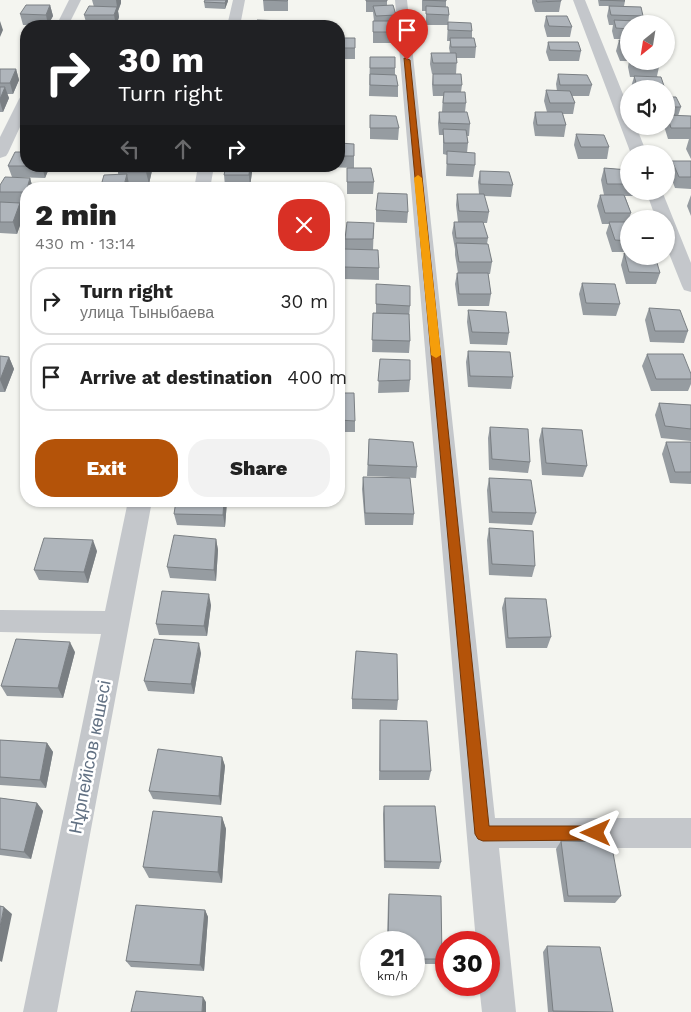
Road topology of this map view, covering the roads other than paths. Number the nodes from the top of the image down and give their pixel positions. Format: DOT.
graph roads {
  1 [pos="75,0"];
  2 [pos="239,0"];
  3 [pos="401,0"];
  4 [pos="579,0"];
  5 [pos="65,20"];
  6 [pos="235,20"];
  7 [pos="20,111"];
  8 [pos="635,145"];
  9 [pos="0,153"];
  10 [pos="675,246"];
  11 [pos="691,286"];
  12 [pos="139,507"];
  13 [pos="0,621"];
  14 [pos="116,623"];
  15 [pos="691,833"];
  16 [pos="483,834"];
  17 [pos="40,1012"];
  18 [pos="499,1012"];
  1 -- 5 [label="street"];
  2 -- 6 [label="street"];
  3 -- 16 [label="street"];
  4 -- 8 [label="street"];
  7 -- 9 [label="street"];
  10 -- 11 [label="street"];
  12 -- 14 [label="street, Нұрпейісов көшесі"];
  13 -- 14 [label="street"];
  14 -- 17 [label="street, Нұрпейісов көшесі"];
  15 -- 16 [label="street"];
  16 -- 18 [label="street"];
}
